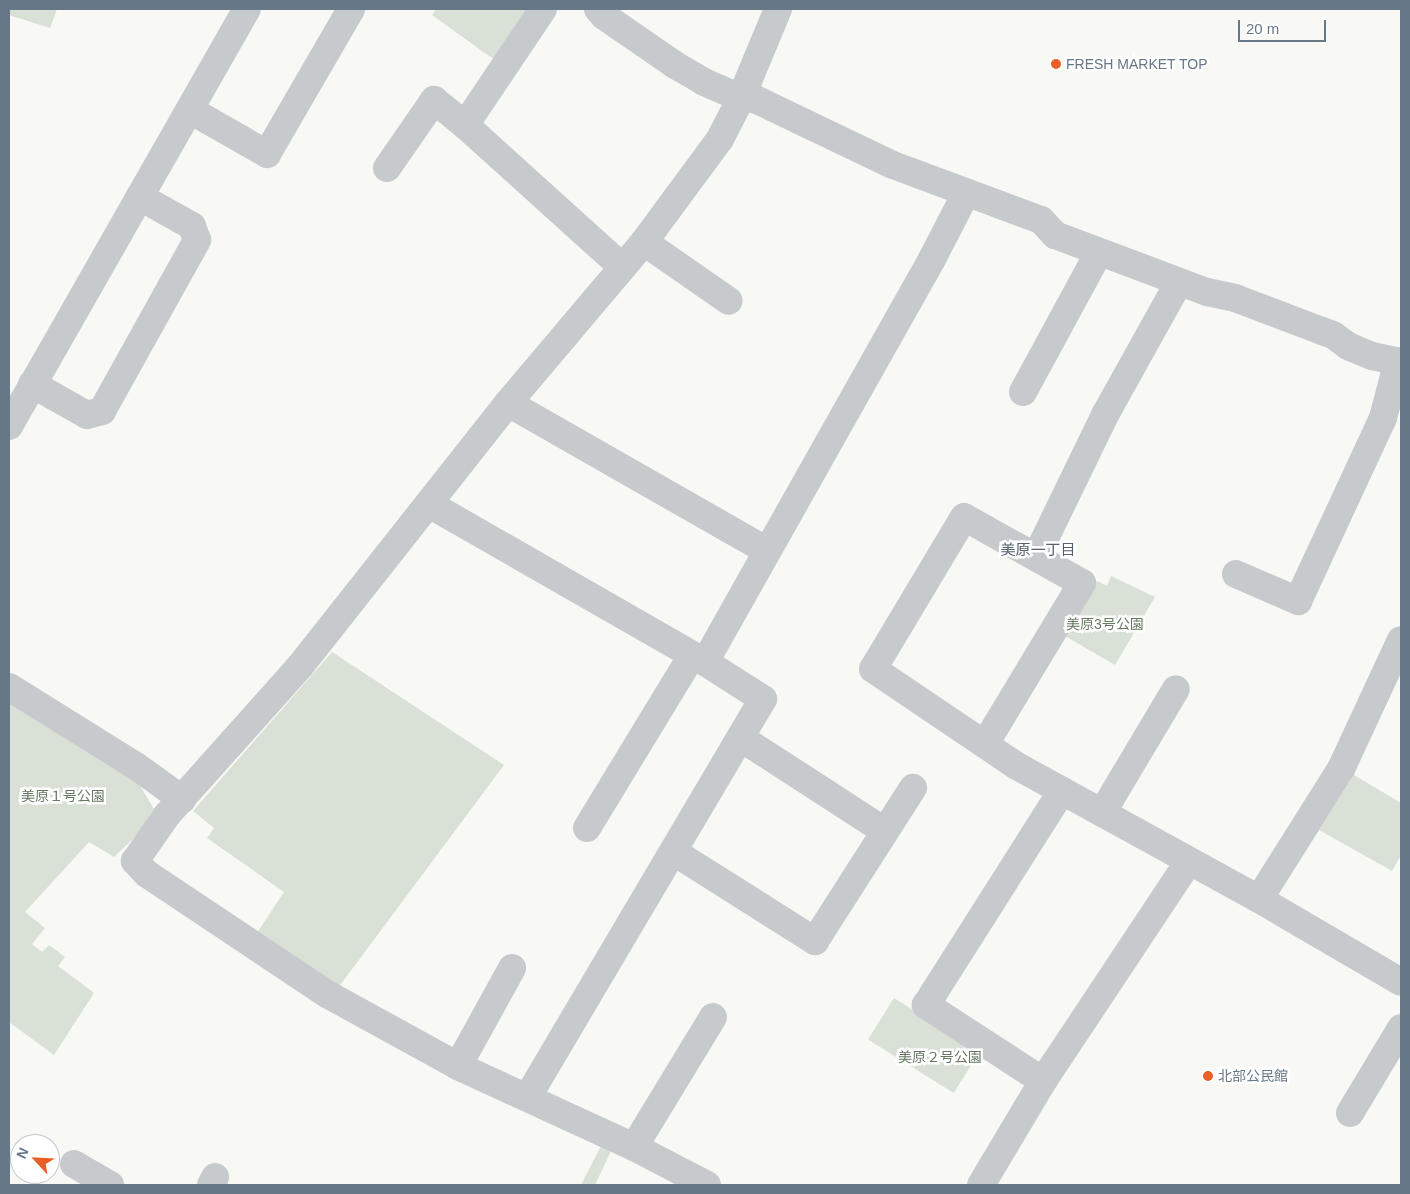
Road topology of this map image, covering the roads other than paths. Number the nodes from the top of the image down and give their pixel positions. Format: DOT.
graph roads {
  1 [pos="247,9"];
  2 [pos="351,9"];
  3 [pos="543,9"];
  4 [pos="598,9"];
  5 [pos="778,9"];
  6 [pos="741,98"];
  7 [pos="190,110"];
  8 [pos="465,125"];
  9 [pos="387,168"];
  10 [pos="966,194"];
  11 [pos="140,197"];
  12 [pos="644,242"];
  13 [pos="1099,252"];
  14 [pos="622,266"];
  15 [pos="1179,282"];
  16 [pos="729,301"];
  17 [pos="1400,362"];
  18 [pos="32,384"];
  19 [pos="1022,392"];
  20 [pos="508,403"];
  21 [pos="9,426"];
  22 [pos="429,504"];
  23 [pos="767,551"];
  24 [pos="1036,558"];
  25 [pos="1236,574"];
  26 [pos="1401,640"];
  27 [pos="699,659"];
  28 [pos="9,687"];
  29 [pos="1176,689"];
  30 [pos="741,738"];
  31 [pos="985,744"];
  32 [pos="913,788"];
  33 [pos="1062,791"];
  34 [pos="182,799"];
  35 [pos="1102,813"];
  36 [pos="587,828"];
  37 [pos="885,831"];
  38 [pos="674,852"];
  39 [pos="1189,861"];
  40 [pos="1259,898"];
  41 [pos="512,968"];
  42 [pos="1401,982"];
  43 [pos="713,1017"];
  44 [pos="1401,1028"];
  45 [pos="458,1066"];
  46 [pos="1043,1081"];
  47 [pos="528,1096"];
  48 [pos="1350,1113"];
  49 [pos="634,1147"];
  50 [pos="74,1164"];
  51 [pos="110,1185"];
  52 [pos="707,1185"];
  53 [pos="981,1185"];
  1 -- 7 [label="street"];
  2 -- 7 [label="street"];
  3 -- 8 [label="street"];
  4 -- 6 [label="street"];
  5 -- 6 [label="street"];
  6 -- 10 [label="street"];
  6 -- 12 [label="street"];
  7 -- 11 [label="street"];
  8 -- 9 [label="street"];
  8 -- 14 [label="street"];
  10 -- 13 [label="street"];
  10 -- 23 [label="street"];
  11 -- 18 [label="street"];
  11 -- 18 [label="street"];
  12 -- 14 [label="street"];
  12 -- 16 [label="street"];
  13 -- 15 [label="street"];
  13 -- 19 [label="street"];
  14 -- 20 [label="street"];
  15 -- 17 [label="street"];
  15 -- 24 [label="street"];
  17 -- 25 [label="street"];
  18 -- 21 [label="street"];
  20 -- 22 [label="street"];
  20 -- 23 [label="street"];
  22 -- 27 [label="street"];
  22 -- 34 [label="street"];
  23 -- 27 [label="street"];
  24 -- 31 [label="street"];
  24 -- 31 [label="street"];
  26 -- 40 [label="street"];
  27 -- 30 [label="street"];
  27 -- 36 [label="street"];
  28 -- 34 [label="street"];
  29 -- 35 [label="street"];
  30 -- 37 [label="street"];
  30 -- 38 [label="street"];
  31 -- 33 [label="street"];
  32 -- 37 [label="street"];
  33 -- 35 [label="street"];
  33 -- 46 [label="street"];
  34 -- 45 [label="street"];
  35 -- 39 [label="street"];
  37 -- 38 [label="street"];
  38 -- 47 [label="street"];
  39 -- 40 [label="street"];
  39 -- 46 [label="street"];
  40 -- 42 [label="street"];
  41 -- 45 [label="street"];
  43 -- 49 [label="street"];
  44 -- 48 [label="street"];
  45 -- 47 [label="street"];
  46 -- 53 [label="street"];
  47 -- 49 [label="street"];
  49 -- 52 [label="street"];
  50 -- 51 [label="street"];
}
